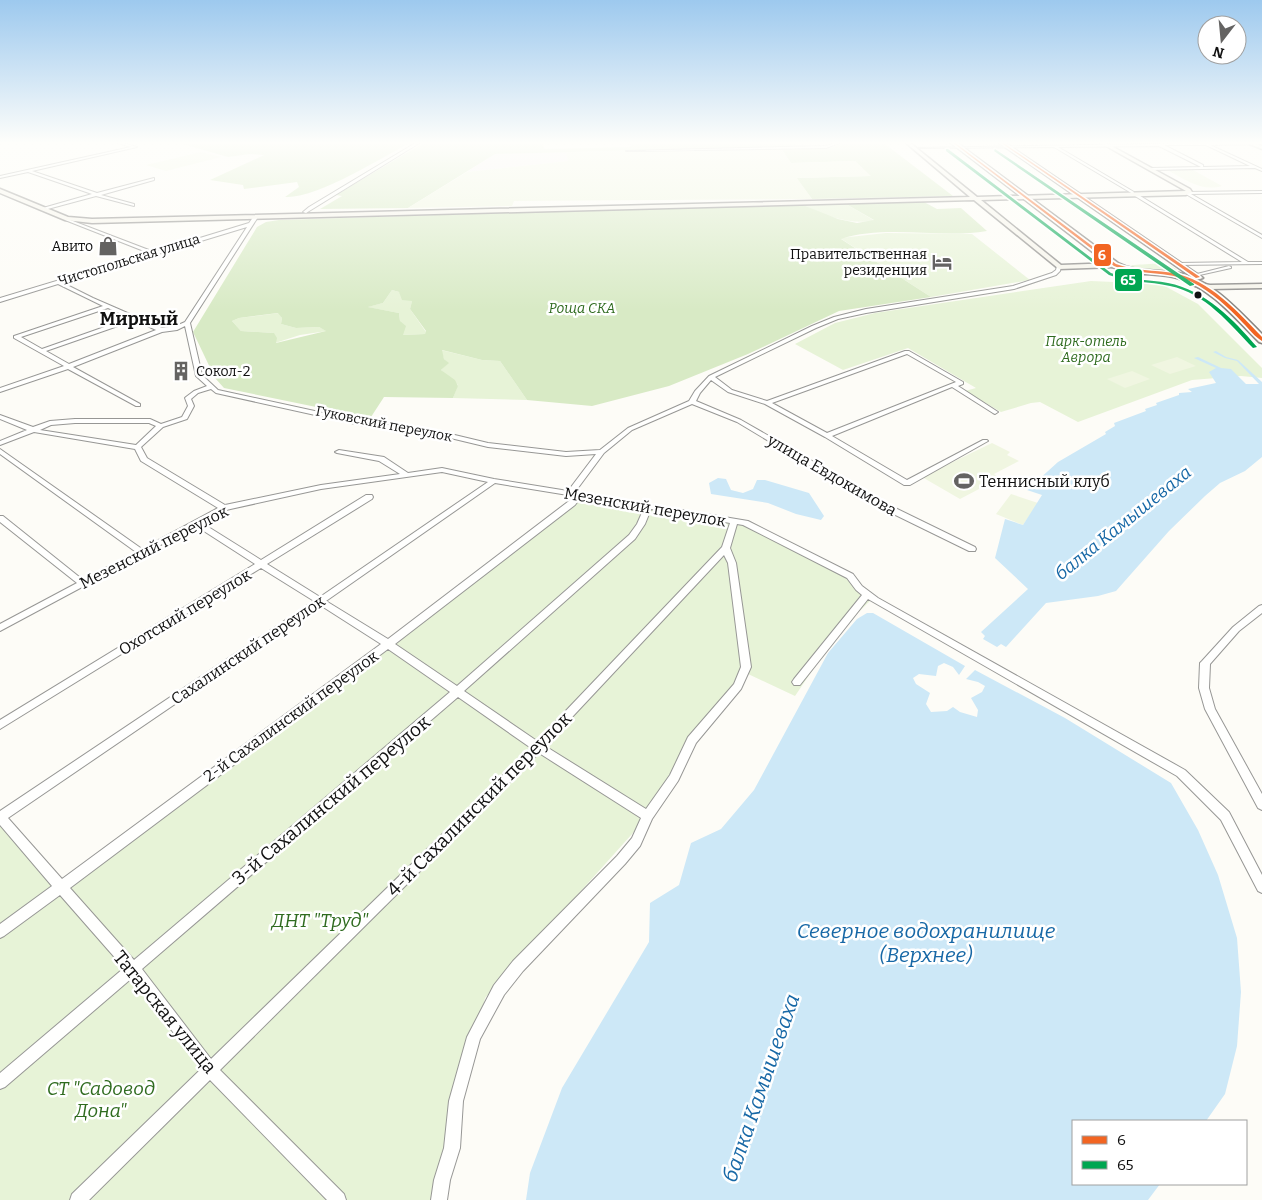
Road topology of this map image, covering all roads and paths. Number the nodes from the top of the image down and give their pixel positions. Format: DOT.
graph roads {
  1 [pos="17,198"];
  2 [pos="86,198"];
  3 [pos="108,198"];
  4 [pos="328,198"];
  5 [pos="935,198"];
  6 [pos="976,198"];
  7 [pos="1026,198"];
  8 [pos="1082,198"];
  9 [pos="1141,198"];
  10 [pos="1195,198"];
  11 [pos="133,205"];
  12 [pos="44,209"];
  13 [pos="54,213"];
  14 [pos="304,214"];
  15 [pos="205,216"];
  16 [pos="256,217"];
  17 [pos="66,219"];
  18 [pos="99,220"];
  19 [pos="251,224"];
  20 [pos="86,226"];
  21 [pos="1262,236"];
  22 [pos="152,253"];
  23 [pos="1247,263"];
  24 [pos="1262,263"];
  25 [pos="1181,264"];
  26 [pos="1115,265"];
  27 [pos="1059,266"];
  28 [pos="1164,274"];
  29 [pos="58,282"];
  30 [pos="1202,283"];
  31 [pos="1262,286"];
  32 [pos="0,300"];
  33 [pos="107,307"];
  34 [pos="134,318"];
  35 [pos="187,324"];
  36 [pos="1262,326"];
  37 [pos="161,330"];
  38 [pos="1262,340"];
  39 [pos="41,352"];
  40 [pos="66,367"];
  41 [pos="712,377"];
  42 [pos="953,385"];
  43 [pos="212,387"];
  44 [pos="0,390"];
  45 [pos="692,402"];
  46 [pos="767,403"];
  47 [pos="138,405"];
  48 [pos="995,412"];
  49 [pos="0,417"];
  50 [pos="161,426"];
  51 [pos="31,430"];
  52 [pos="827,436"];
  53 [pos="986,441"];
  54 [pos="0,443"];
  55 [pos="137,447"];
  56 [pos="0,451"];
  57 [pos="339,452"];
  58 [pos="602,452"];
  59 [pos="405,474"];
  60 [pos="494,481"];
  61 [pos="573,495"];
  62 [pos="368,498"];
  63 [pos="648,507"];
  64 [pos="224,508"];
  65 [pos="0,518"];
  66 [pos="734,522"];
  67 [pos="196,523"];
  68 [pos="726,548"];
  69 [pos="972,549"];
  70 [pos="141,552"];
  71 [pos="261,566"];
  72 [pos="83,584"];
  73 [pos="867,594"];
  74 [pos="320,602"];
  75 [pos="1262,608"];
  76 [pos="0,628"];
  77 [pos="388,644"];
  78 [pos="797,682"];
  79 [pos="457,692"];
  80 [pos="0,725"];
  81 [pos="538,747"];
  82 [pos="1262,806"];
  83 [pos="648,816"];
  84 [pos="0,817"];
  85 [pos="60,886"];
  86 [pos="1262,888"];
  87 [pos="0,932"];
  88 [pos="133,969"];
  89 [pos="211,1071"];
  90 [pos="0,1082"];
  91 [pos="78,1200"];
  92 [pos="338,1200"];
  93 [pos="439,1200"];
  1 -- 12 [label="main road"];
  2 -- 12 [label="street"];
  3 -- 11 [label="street"];
  4 -- 14 [label="street"];
  5 -- 14 [label="main road"];
  6 -- 27 [label="main road"];
  7 -- 26 [label="main road"];
  8 -- 25 [label="main road"];
  9 -- 23 [label="street"];
  10 -- 21 [label="street"];
  12 -- 13 [label="main road"];
  13 -- 15 [label="main road"];
  13 -- 17 [label="main road"];
  14 -- 15 [label="main road"];
  14 -- 16 [label="main road"];
  15 -- 16 [label="main road"];
  15 -- 18 [label="main road"];
  16 -- 19 [label="street"];
  17 -- 18 [label="main road"];
  17 -- 20 [label="street"];
  18 -- 20 [label="main road"];
  19 -- 22 [label="street, Чистопольская улица"];
  19 -- 35 [label="street"];
  20 -- 22 [label="street"];
  22 -- 29 [label="street, Чистопольская улица"];
  23 -- 24 [label="street"];
  23 -- 25 [label="street"];
  23 -- 30 [label="street"];
  25 -- 26 [label="main road"];
  25 -- 28 [label="main road"];
  25 -- 30 [label="main road"];
  26 -- 27 [label="main road"];
  26 -- 28 [label="main road"];
  27 -- 41 [label="street"];
  28 -- 30 [label="main road"];
  29 -- 32 [label="street, Чистопольская улица"];
  29 -- 33 [label="street"];
  30 -- 31 [label="main road"];
  30 -- 36 [label="main road"];
  30 -- 38 [label="main road"];
  33 -- 34 [label="street"];
  33 -- 39 [label="street"];
  34 -- 37 [label="street"];
  34 -- 39 [label="street"];
  35 -- 37 [label="street"];
  35 -- 43 [label="street"];
  37 -- 40 [label="street"];
  39 -- 40 [label="street"];
  40 -- 44 [label="street"];
  40 -- 47 [label="street"];
  41 -- 45 [label="street"];
  41 -- 46 [label="street, улица Евдокимова"];
  42 -- 46 [label="street"];
  42 -- 48 [label="street"];
  42 -- 52 [label="street, улица Евдокимова"];
  43 -- 50 [label="street"];
  43 -- 58 [label="street, Гуковский переулок"];
  45 -- 58 [label="street"];
  45 -- 69 [label="street, улица Евдокимова"];
  46 -- 52 [label="street, улица Евдокимова"];
  49 -- 51 [label="street"];
  50 -- 51 [label="street"];
  50 -- 55 [label="street"];
  51 -- 54 [label="street"];
  51 -- 55 [label="street"];
  52 -- 53 [label="street, улица Евдокимова"];
  55 -- 64 [label="street"];
  56 -- 70 [label="street"];
  57 -- 59 [label="street"];
  58 -- 61 [label="street"];
  59 -- 60 [label="street, Мезенский переулок"];
  59 -- 64 [label="street, Мезенский переулок"];
  60 -- 61 [label="street, Мезенский переулок"];
  60 -- 74 [label="street, Сахалинский переулок"];
  61 -- 63 [label="street, Мезенский переулок"];
  61 -- 77 [label="street, 2-й Сахалинский переулок"];
  62 -- 71 [label="street, Охотский переулок"];
  63 -- 66 [label="street, Мезенский переулок"];
  63 -- 79 [label="street, 3-й Сахалинский переулок"];
  64 -- 67 [label="street, Мезенский переулок"];
  65 -- 72 [label="street"];
  66 -- 68 [label="street, 4-й Сахалинский переулок"];
  66 -- 73 [label="street, Мезенский переулок"];
  67 -- 70 [label="street, Мезенский переулок"];
  67 -- 71 [label="street"];
  68 -- 81 [label="street, 4-й Сахалинский переулок"];
  68 -- 83 [label="street"];
  70 -- 72 [label="street, Мезенский переулок"];
  71 -- 74 [label="street"];
  71 -- 80 [label="street, Охотский переулок"];
  72 -- 76 [label="street, Мезенский переулок"];
  73 -- 78 [label="street"];
  73 -- 86 [label="street, Мезенский переулок"];
  74 -- 77 [label="street"];
  74 -- 84 [label="street, Сахалинский переулок"];
  75 -- 82 [label="street"];
  77 -- 79 [label="street"];
  77 -- 85 [label="street, 2-й Сахалинский переулок"];
  79 -- 81 [label="street"];
  79 -- 88 [label="street, 3-й Сахалинский переулок"];
  81 -- 83 [label="street"];
  81 -- 89 [label="street, 4-й Сахалинский переулок"];
  83 -- 93 [label="street"];
  84 -- 85 [label="street, Татарская улица"];
  85 -- 87 [label="street, 2-й Сахалинский переулок"];
  85 -- 88 [label="street, Татарская улица"];
  88 -- 89 [label="street, Татарская улица"];
  88 -- 90 [label="street, 3-й Сахалинский переулок"];
  89 -- 91 [label="street, 4-й Сахалинский переулок"];
  89 -- 92 [label="street, Татарская улица"];
}
